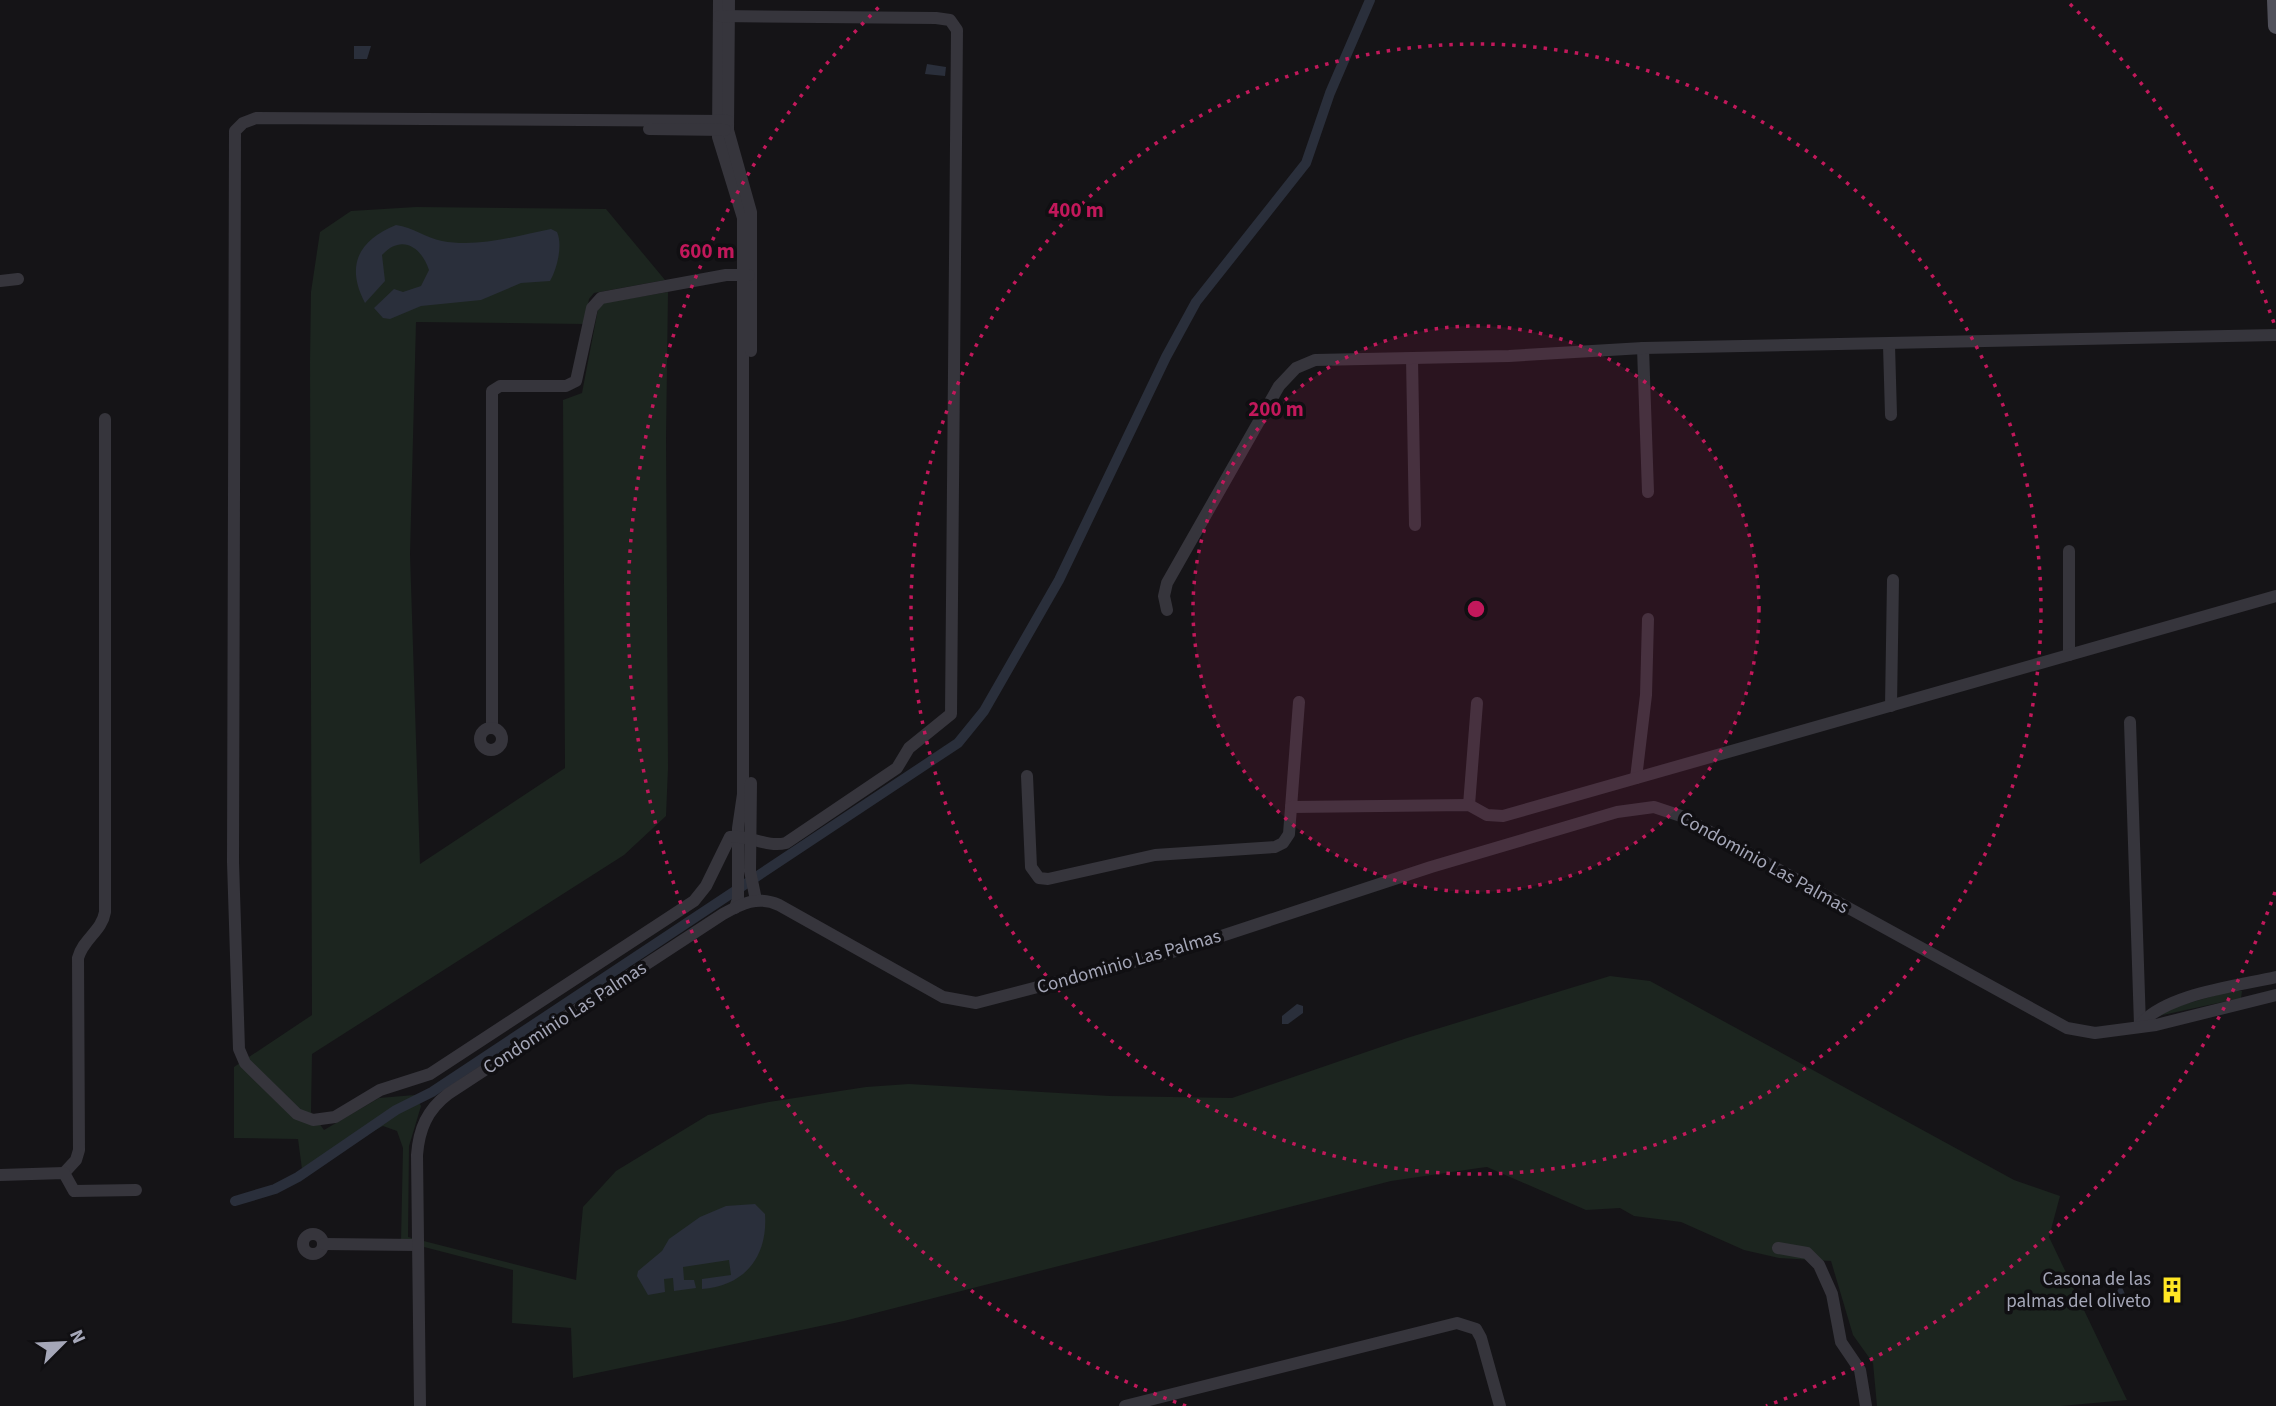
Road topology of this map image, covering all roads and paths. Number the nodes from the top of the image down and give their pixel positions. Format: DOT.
graph roads {
  1 [pos="719,0"];
  2 [pos="729,0"];
  3 [pos="2275,0"];
  4 [pos="724,17"];
  5 [pos="2276,26"];
  6 [pos="723,125"];
  7 [pos="747,275"];
  8 [pos="18,279"];
  9 [pos="0,281"];
  10 [pos="2276,335"];
  11 [pos="1889,345"];
  12 [pos="1643,348"];
  13 [pos="1412,358"];
  14 [pos="1891,415"];
  15 [pos="105,419"];
  16 [pos="1648,492"];
  17 [pos="1415,525"];
  18 [pos="2069,551"];
  19 [pos="1893,580"];
  20 [pos="2276,596"];
  21 [pos="1167,610"];
  22 [pos="1648,619"];
  23 [pos="2069,655"];
  24 [pos="1299,702"];
  25 [pos="1477,703"];
  26 [pos="1891,706"];
  27 [pos="2130,722"];
  28 [pos="492,728"];
  29 [pos="1027,776"];
  30 [pos="1636,778"];
  31 [pos="1469,805"];
  32 [pos="1291,807"];
  33 [pos="737,836"];
  34 [pos="752,840"];
  35 [pos="756,900"];
  36 [pos="735,908"];
  37 [pos="2276,977"];
  38 [pos="2276,995"];
  39 [pos="2140,1025"];
  40 [pos="64,1173"];
  41 [pos="0,1175"];
  42 [pos="136,1190"];
  43 [pos="324,1244"];
  44 [pos="418,1245"];
  45 [pos="1778,1248"];
  46 [pos="420,1406"];
  47 [pos="1125,1406"];
  48 [pos="1500,1406"];
  49 [pos="1866,1406"];
  1 -- 4 [label="street"];
  2 -- 4 [label="street"];
  3 -- 5 [label="main road"];
  4 -- 6 [label="street"];
  4 -- 34 [label="street"];
  6 -- 7 [label="street"];
  6 -- 33 [label="street"];
  7 -- 28 [label="street"];
  7 -- 33 [label="street"];
  7 -- 34 [label="street"];
  8 -- 9 [label="street"];
  10 -- 11 [label="street"];
  11 -- 12 [label="street"];
  11 -- 14 [label="street"];
  12 -- 13 [label="street"];
  12 -- 16 [label="street"];
  13 -- 17 [label="street"];
  13 -- 21 [label="street"];
  15 -- 40 [label="street"];
  18 -- 23 [label="street"];
  19 -- 26 [label="street"];
  20 -- 23 [label="street"];
  22 -- 30 [label="street"];
  23 -- 26 [label="street"];
  24 -- 32 [label="street"];
  25 -- 31 [label="street"];
  26 -- 30 [label="street"];
  27 -- 39 [label="street"];
  29 -- 32 [label="street"];
  30 -- 31 [label="street"];
  31 -- 32 [label="street"];
  33 -- 34 [label="street"];
  33 -- 36 [label="street"];
  34 -- 35 [label="street"];
  35 -- 36 [label="street, Condominio Las Palmas"];
  35 -- 39 [label="street, Condominio Las Palmas"];
  36 -- 44 [label="street, Condominio Las Palmas"];
  37 -- 39 [label="street, Condominio Las Palmas"];
  38 -- 39 [label="street, Condominio Las Palmas"];
  40 -- 41 [label="street"];
  40 -- 42 [label="street"];
  43 -- 44 [label="street"];
  44 -- 46 [label="street, Condominio Las Palmas"];
  45 -- 49 [label="street"];
  47 -- 48 [label="street"];
}
